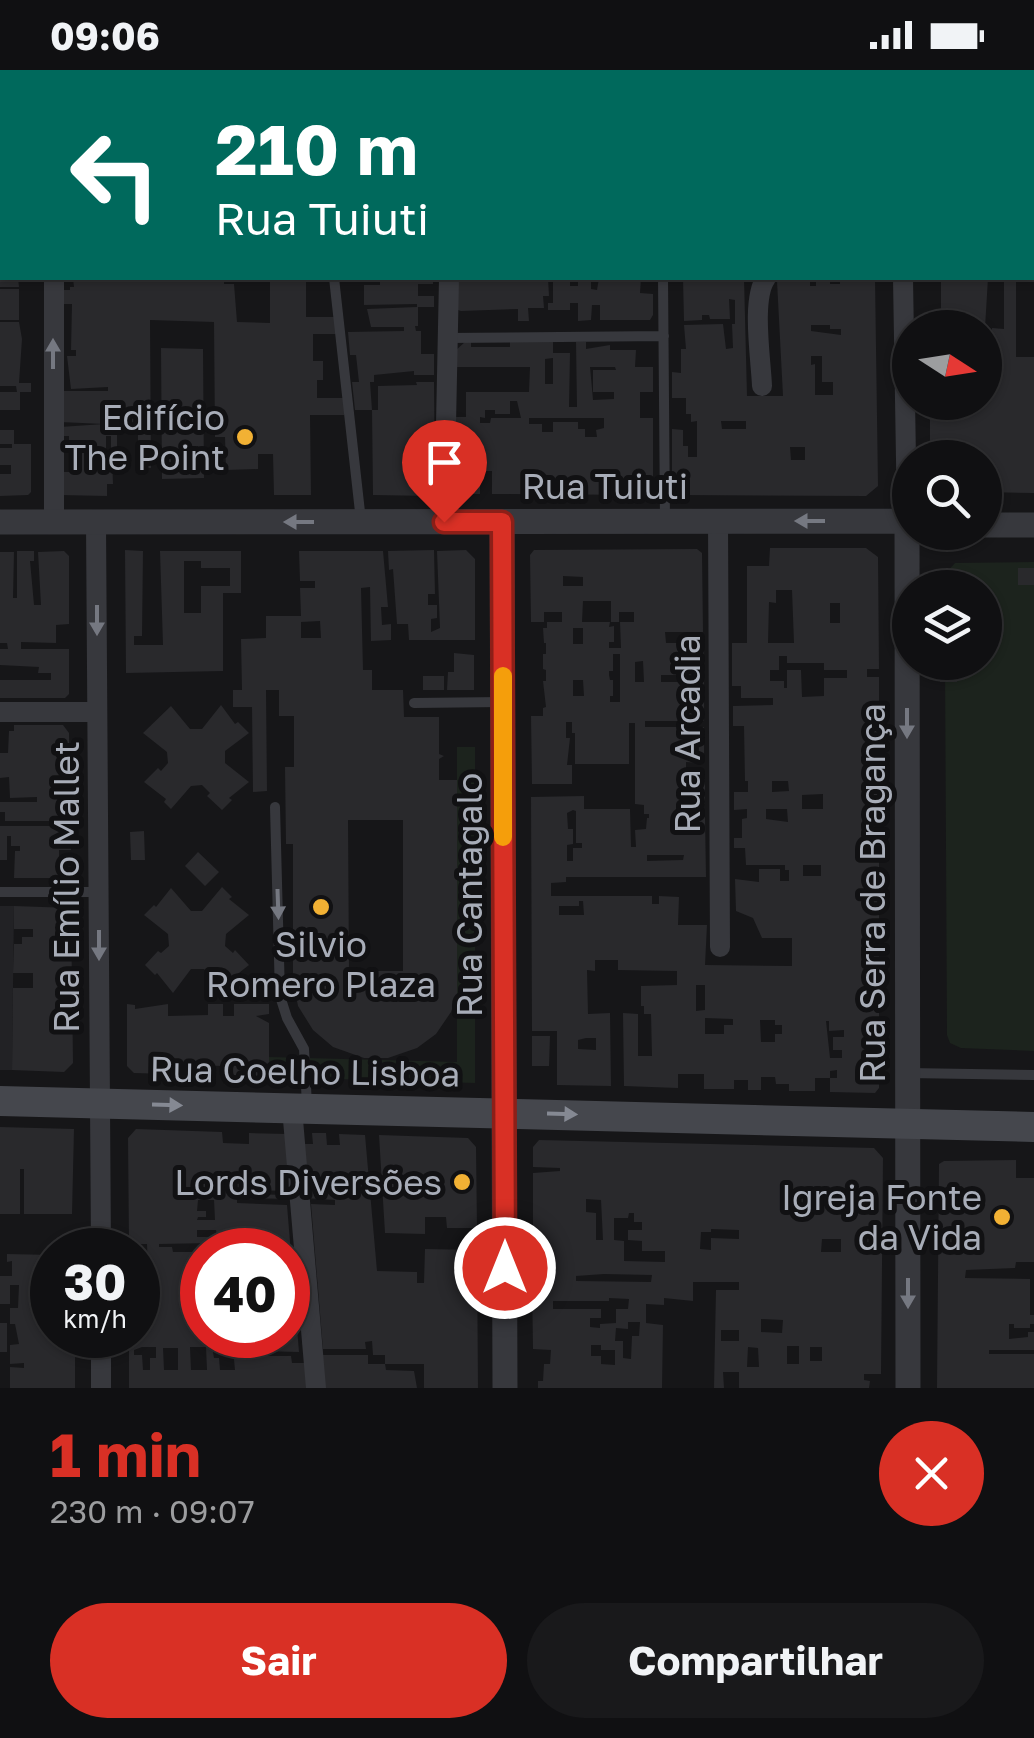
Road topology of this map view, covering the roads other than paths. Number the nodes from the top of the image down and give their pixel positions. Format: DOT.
graph roads {
  1 [pos="54,280"];
  2 [pos="334,280"];
  3 [pos="449,280"];
  4 [pos="663,280"];
  5 [pos="764,280"];
  6 [pos="904,280"];
  7 [pos="664,336"];
  8 [pos="447,338"];
  9 [pos="762,386"];
  10 [pos="907,440"];
  11 [pos="665,521"];
  12 [pos="718,521"];
  13 [pos="892,521"];
  14 [pos="0,522"];
  15 [pos="54,522"];
  16 [pos="362,522"];
  17 [pos="444,522"];
  18 [pos="502,522"];
  19 [pos="96,523"];
  20 [pos="1002,525"];
  21 [pos="1034,525"];
  22 [pos="909,550"];
  23 [pos="503,702"];
  24 [pos="414,703"];
  25 [pos="0,712"];
  26 [pos="97,712"];
  27 [pos="275,807"];
  28 [pos="0,892"];
  29 [pos="98,892"];
  30 [pos="720,947"];
  31 [pos="908,1073"];
  32 [pos="1034,1075"];
  33 [pos="0,1101"];
  34 [pos="100,1104"];
  35 [pos="300,1108"];
  36 [pos="505,1112"];
  37 [pos="908,1124"];
  38 [pos="1034,1127"];
  39 [pos="101,1228"];
  40 [pos="101,1358"];
  41 [pos="101,1388"];
  42 [pos="316,1388"];
  43 [pos="505,1388"];
  44 [pos="908,1388"];
  15 -- 1 [label="street, one-way"];
  2 -- 16 [label="lane"];
  3 -- 8 [label="street"];
  4 -- 7 [label="lane"];
  5 -- 9 [label="street"];
  6 -- 10 [label="street, Rua Serra de Bragança"];
  7 -- 8 [label="lane"];
  7 -- 11 [label="lane"];
  8 -- 17 [label="street"];
  11 -- 12 [label="street, Rua Tuiuti"];
  11 -- 18 [label="street, Rua Tuiuti"];
  13 -- 12 [label="street, Rua Tuiuti, one-way"];
  12 -- 30 [label="street, Rua Arcadia"];
  14 -- 15 [label="street, Rua Tuiuti"];
  15 -- 19 [label="street, Rua Tuiuti"];
  16 -- 17 [label="street, Rua Tuiuti"];
  16 -- 19 [label="street, Rua Tuiuti, one-way"];
  17 -- 18 [label="street, Rua Tuiuti"];
  18 -- 23 [label="street, Rua Cantagalo"];
  19 -- 26 [label="street, Rua Emílio Mallet, one-way"];
  20 -- 21 [label="street"];
  22 -- 31 [label="street, Rua Serra de Bragança, one-way"];
  23 -- 24 [label="lane"];
  23 -- 36 [label="street, Rua Cantagalo"];
  25 -- 26 [label="street"];
  26 -- 29 [label="street, Rua Emílio Mallet"];
  27 -- 35 [label="lane, one-way"];
  28 -- 29 [label="lane"];
  29 -- 34 [label="street, Rua Emílio Mallet, one-way"];
  31 -- 32 [label="lane"];
  31 -- 37 [label="street, Rua Serra de Bragança"];
  33 -- 34 [label="main road, Rua Coelho Lisboa"];
  34 -- 35 [label="main road, Rua Coelho Lisboa, one-way"];
  34 -- 39 [label="street, Rua Emílio Mallet"];
  35 -- 36 [label="main road, Rua Coelho Lisboa"];
  35 -- 42 [label="street"];
  36 -- 37 [label="main road, Rua Coelho Lisboa, one-way"];
  36 -- 43 [label="street, Rua Cantagalo"];
  37 -- 38 [label="main road, Rua Coelho Lisboa"];
  37 -- 44 [label="street, Rua Serra de Bragança, one-way"];
  40 -- 41 [label="street"];
}
